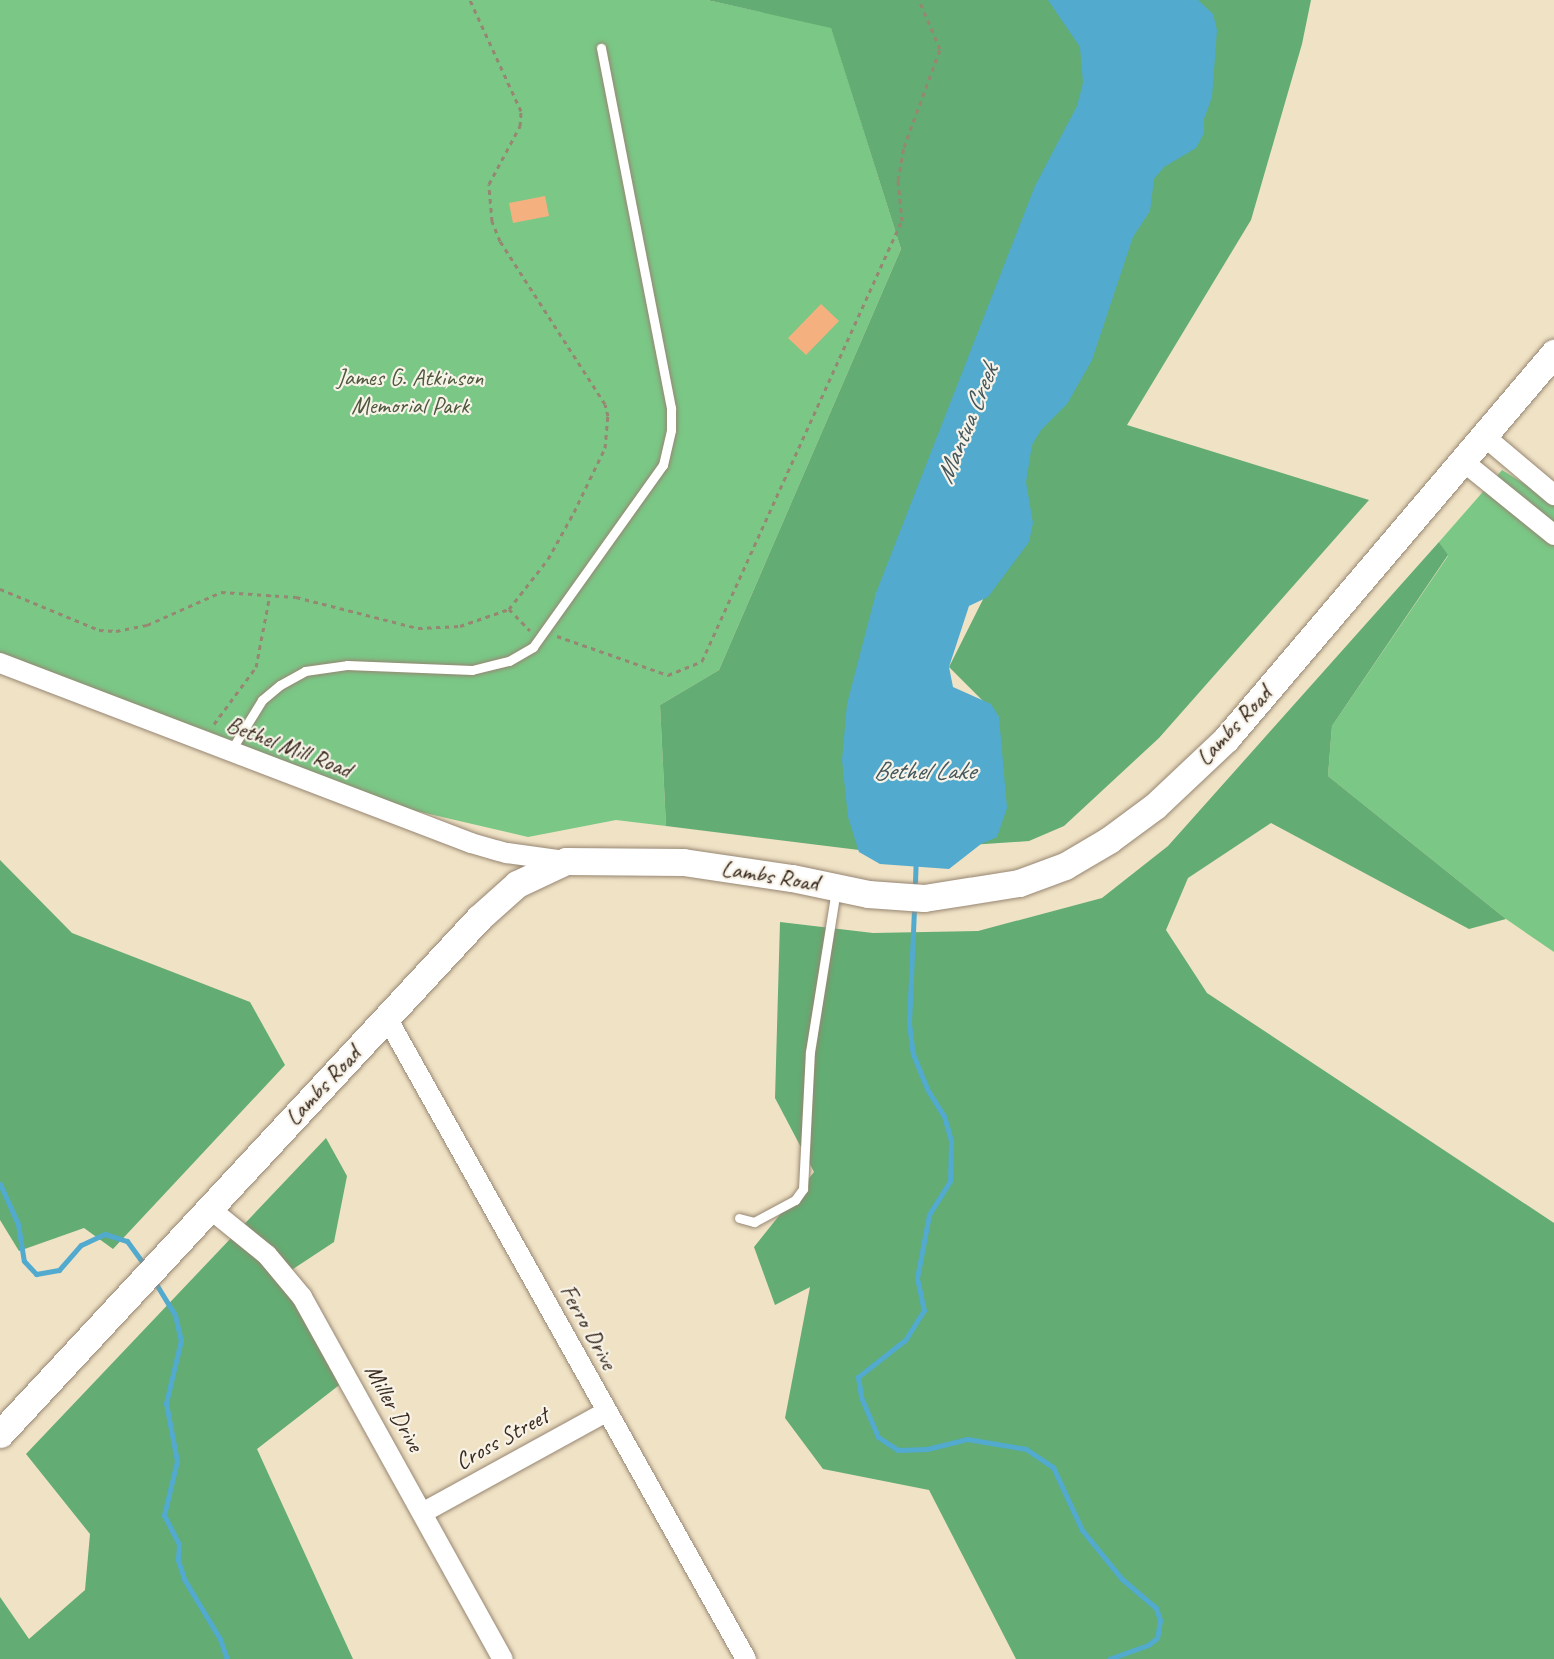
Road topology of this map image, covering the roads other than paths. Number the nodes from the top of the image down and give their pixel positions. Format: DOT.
graph roads {
  1 [pos="601,48"];
  2 [pos="1554,352"];
  3 [pos="1484,436"];
  4 [pos="1464,462"];
  5 [pos="1554,495"];
  6 [pos="1554,536"];
  7 [pos="0,663"];
  8 [pos="230,752"];
  9 [pos="566,861"];
  10 [pos="836,887"];
  11 [pos="387,1018"];
  12 [pos="209,1208"];
  13 [pos="740,1218"];
  14 [pos="606,1412"];
  15 [pos="0,1434"];
  16 [pos="424,1512"];
  17 [pos="503,1659"];
  18 [pos="746,1659"];
  1 -- 8 [label="lane"];
  2 -- 3 [label="main road, Lambs Road"];
  3 -- 4 [label="main road, Lambs Road"];
  3 -- 5 [label="street"];
  4 -- 6 [label="street"];
  4 -- 10 [label="main road, Lambs Road"];
  7 -- 8 [label="street, Bethel Mill Road"];
  8 -- 9 [label="street, Bethel Mill Road"];
  9 -- 10 [label="main road, Lambs Road"];
  9 -- 11 [label="main road, Lambs Road"];
  10 -- 13 [label="lane"];
  11 -- 12 [label="main road, Lambs Road"];
  11 -- 14 [label="street, Ferro Drive"];
  12 -- 15 [label="main road, Lambs Road"];
  12 -- 16 [label="street, Miller Drive"];
  14 -- 16 [label="street, Cross Street"];
  14 -- 18 [label="street, Ferro Drive"];
  16 -- 17 [label="street, Miller Drive"];
}
